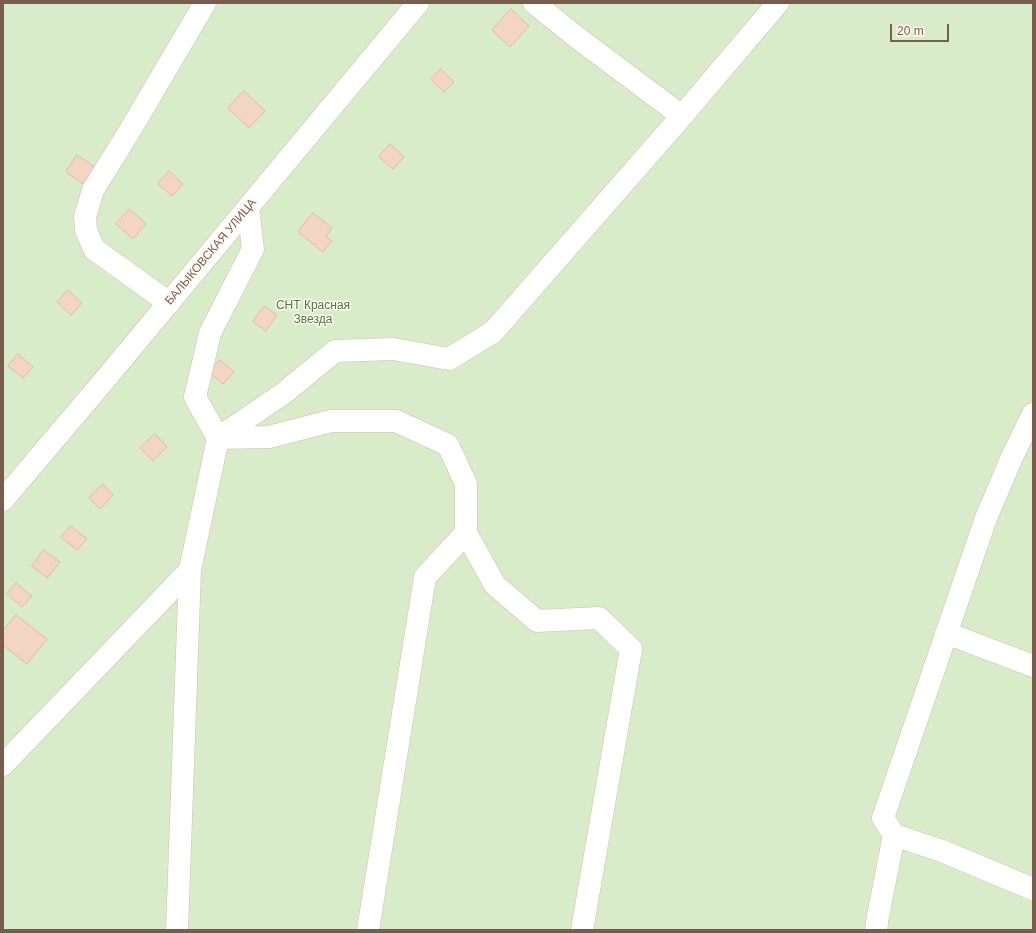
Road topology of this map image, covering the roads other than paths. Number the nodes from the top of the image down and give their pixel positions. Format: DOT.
graph roads {
  1 [pos="205,3"];
  2 [pos="418,3"];
  3 [pos="534,3"];
  4 [pos="778,3"];
  5 [pos="682,116"];
  6 [pos="248,208"];
  7 [pos="169,303"];
  8 [pos="1033,414"];
  9 [pos="218,438"];
  10 [pos="3,500"];
  11 [pos="466,533"];
  12 [pos="190,570"];
  13 [pos="946,633"];
  14 [pos="1033,666"];
  15 [pos="3,765"];
  16 [pos="894,835"];
  17 [pos="1033,889"];
  18 [pos="177,930"];
  19 [pos="368,930"];
  20 [pos="582,930"];
  21 [pos="876,930"];
  1 -- 7 [label="street"];
  2 -- 6 [label="street, БАЛЫКОВСКАЯ УЛИЦА"];
  3 -- 5 [label="street"];
  4 -- 5 [label="street"];
  5 -- 9 [label="street"];
  6 -- 7 [label="street, БАЛЫКОВСКАЯ УЛИЦА"];
  6 -- 9 [label="street"];
  7 -- 10 [label="street, БАЛЫКОВСКАЯ УЛИЦА"];
  8 -- 13 [label="street"];
  9 -- 11 [label="street"];
  9 -- 12 [label="street"];
  11 -- 19 [label="street"];
  11 -- 20 [label="street"];
  12 -- 15 [label="street"];
  12 -- 18 [label="street"];
  13 -- 14 [label="street"];
  13 -- 16 [label="street"];
  16 -- 17 [label="street"];
  16 -- 21 [label="street"];
}
